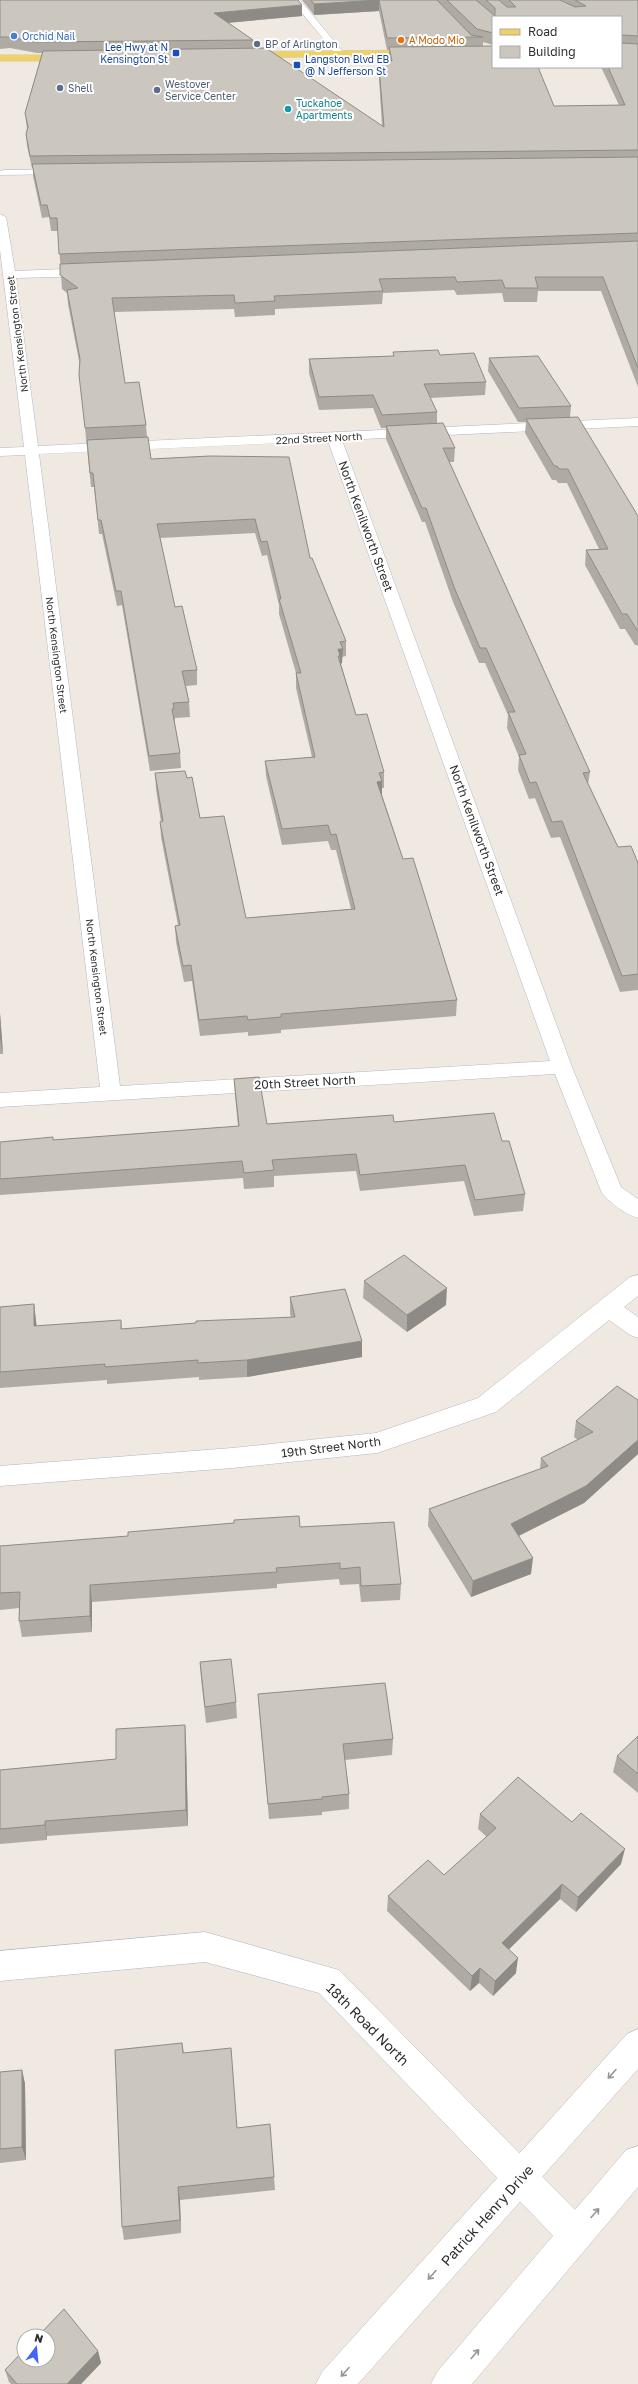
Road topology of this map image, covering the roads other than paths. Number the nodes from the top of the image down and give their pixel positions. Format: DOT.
graph roads {
  1 [pos="295,0"];
  2 [pos="427,57"];
  3 [pos="0,58"];
  4 [pos="341,58"];
  5 [pos="239,59"];
  6 [pos="0,64"];
  7 [pos="71,172"];
  8 [pos="1,173"];
  9 [pos="0,217"];
  10 [pos="103,272"];
  11 [pos="10,275"];
  12 [pos="634,426"];
  13 [pos="334,438"];
  14 [pos="31,451"];
  15 [pos="0,452"];
  16 [pos="562,1067"];
  17 [pos="112,1094"];
  18 [pos="0,1100"];
  19 [pos="638,1210"];
  20 [pos="638,1283"];
  21 [pos="608,1307"];
  22 [pos="638,1329"];
  23 [pos="0,1476"];
  24 [pos="0,1966"];
  25 [pos="638,2045"];
  26 [pos="638,2162"];
  27 [pos="520,2178"];
  28 [pos="576,2235"];
  29 [pos="334,2384"];
  30 [pos="449,2384"];
  1 -- 4 [label="street"];
  2 -- 4 [label="main road"];
  3 -- 6 [label="main road"];
  4 -- 5 [label="main road"];
  7 -- 8 [label="street"];
  9 -- 11 [label="street, North Kensington Street"];
  10 -- 11 [label="street"];
  11 -- 14 [label="street, North Kensington Street"];
  12 -- 13 [label="street, 22nd Street North"];
  13 -- 14 [label="street, 22nd Street North"];
  13 -- 16 [label="street, North Kenilworth Street"];
  14 -- 15 [label="street, 22nd Street North"];
  14 -- 17 [label="street, North Kensington Street"];
  16 -- 17 [label="street, 20th Street North"];
  16 -- 19 [label="street, North Kenilworth Street"];
  17 -- 18 [label="street, 20th Street North"];
  20 -- 21 [label="street, 19th Street North"];
  21 -- 22 [label="street"];
  21 -- 23 [label="street, 19th Street North"];
  24 -- 27 [label="street, 18th Road North"];
  25 -- 27 [label="street, Patrick Henry Drive, one-way"];
  28 -- 26 [label="street, one-way"];
  27 -- 28 [label="street, 18th Road North"];
  27 -- 29 [label="street, Patrick Henry Drive, one-way"];
  30 -- 28 [label="street, one-way"];
}
